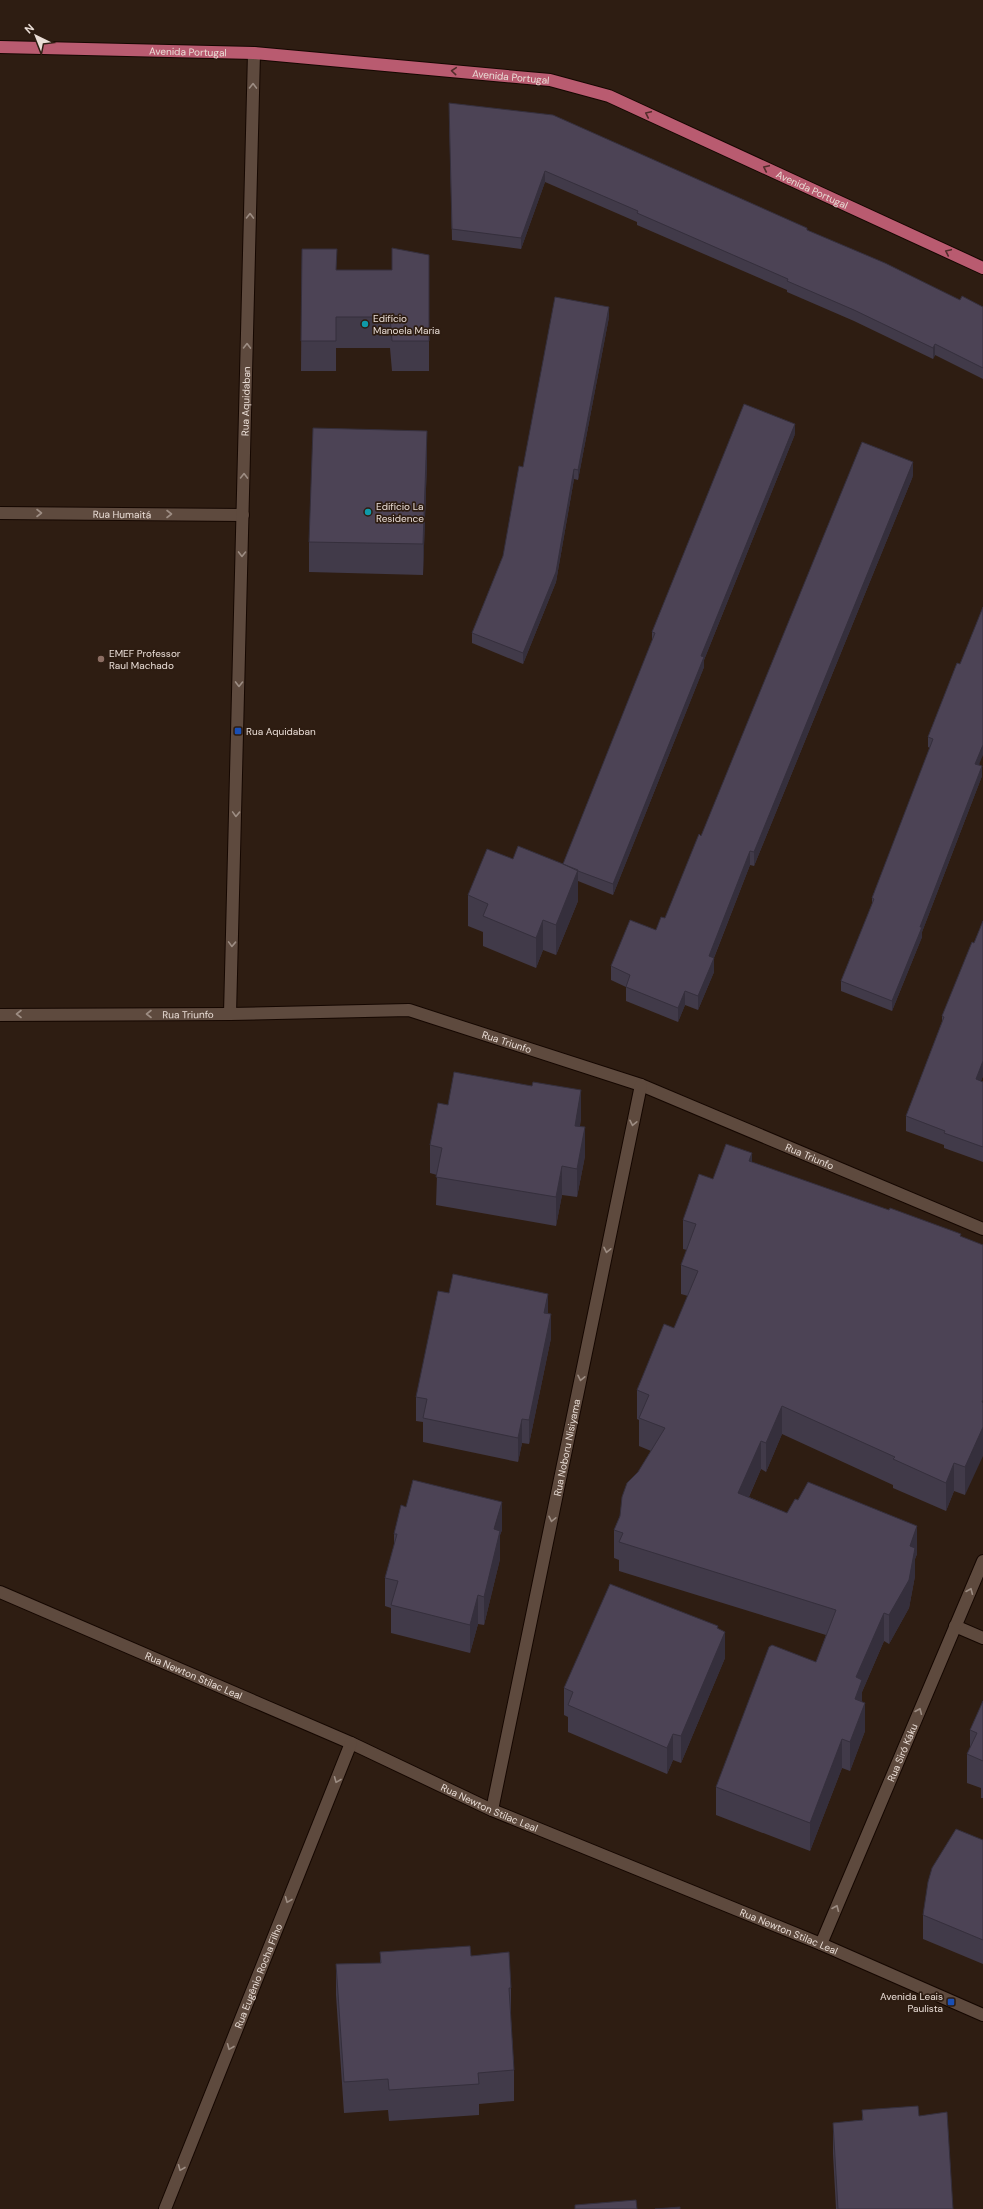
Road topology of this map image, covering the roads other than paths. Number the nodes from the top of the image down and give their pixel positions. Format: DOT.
graph roads {
  1 [pos="0,47"];
  2 [pos="254,53"];
  3 [pos="983,268"];
  4 [pos="0,513"];
  5 [pos="243,515"];
  6 [pos="0,1014"];
  7 [pos="230,1014"];
  8 [pos="641,1085"];
  9 [pos="983,1229"];
  10 [pos="983,1561"];
  11 [pos="0,1592"];
  12 [pos="955,1626"];
  13 [pos="983,1638"];
  14 [pos="351,1743"];
  15 [pos="492,1810"];
  16 [pos="821,1944"];
  17 [pos="983,2015"];
  18 [pos="165,2209"];
  1 -- 2 [label="main road, Avenida Portugal"];
  3 -- 2 [label="main road, Avenida Portugal, one-way"];
  5 -- 2 [label="street, Rua Aquidaban, one-way"];
  4 -- 5 [label="street, Rua Humaitá, one-way"];
  5 -- 7 [label="street, Rua Aquidaban, one-way"];
  7 -- 6 [label="street, Rua Triunfo, one-way"];
  7 -- 8 [label="street, Rua Triunfo"];
  8 -- 9 [label="street, Rua Triunfo"];
  8 -- 15 [label="street, Rua Noboru Nisiyama, one-way"];
  12 -- 10 [label="street, Rua Siró Káku, one-way"];
  11 -- 14 [label="street, Rua Newton Stilac Leal"];
  12 -- 13 [label="street"];
  16 -- 12 [label="street, Rua Siró Káku, one-way"];
  14 -- 15 [label="street, Rua Newton Stilac Leal"];
  14 -- 18 [label="street, Rua Eugênio Rocha Filho, one-way"];
  15 -- 16 [label="street, Rua Newton Stilac Leal"];
  16 -- 17 [label="street, Rua Newton Stilac Leal"];
}
